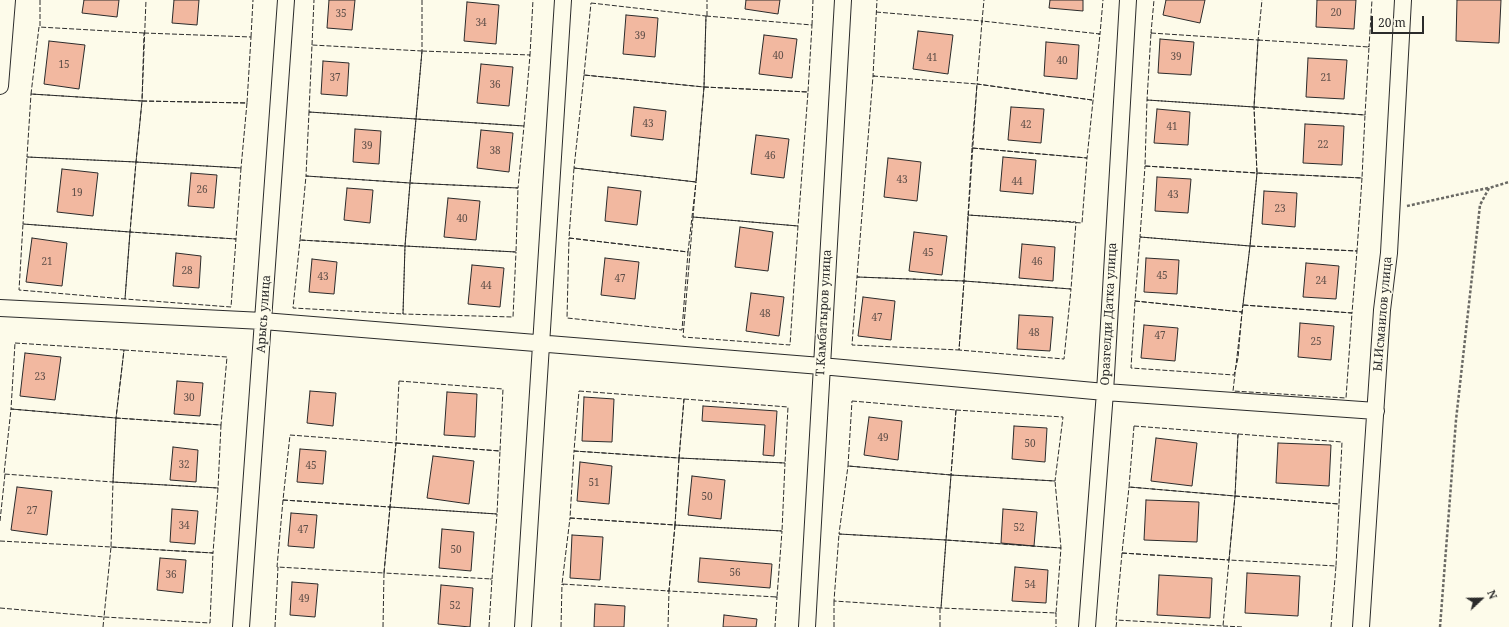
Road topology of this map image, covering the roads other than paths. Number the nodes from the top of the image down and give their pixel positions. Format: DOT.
graph roads {
  1 [pos="7,0"];
  2 [pos="286,0"];
  3 [pos="563,0"];
  4 [pos="843,0"];
  5 [pos="1128,0"];
  6 [pos="1403,0"];
  7 [pos="0,86"];
  8 [pos="0,308"];
  9 [pos="263,321"];
  10 [pos="541,343"];
  11 [pos="821,366"];
  12 [pos="1105,392"];
  13 [pos="1376,411"];
  14 [pos="241,627"];
  15 [pos="523,627"];
  16 [pos="807,627"];
  17 [pos="1087,627"];
  18 [pos="1361,627"];
  1 -- 7 [label="street"];
  2 -- 9 [label="street, Арысь улица"];
  3 -- 10 [label="street"];
  4 -- 11 [label="street, Т.Камбатыров улица"];
  5 -- 12 [label="street, Оразгелди Датка улица"];
  6 -- 13 [label="street, Ы.Исмаилов улица"];
  8 -- 9 [label="street"];
  9 -- 10 [label="street"];
  9 -- 14 [label="street, Арысь улица"];
  10 -- 11 [label="street"];
  10 -- 15 [label="street"];
  11 -- 12 [label="street"];
  11 -- 16 [label="street, Т.Камбатыров улица"];
  12 -- 13 [label="street"];
  12 -- 17 [label="street, Оразгелди Датка улица"];
  13 -- 18 [label="street, Ы.Исмаилов улица"];
}
